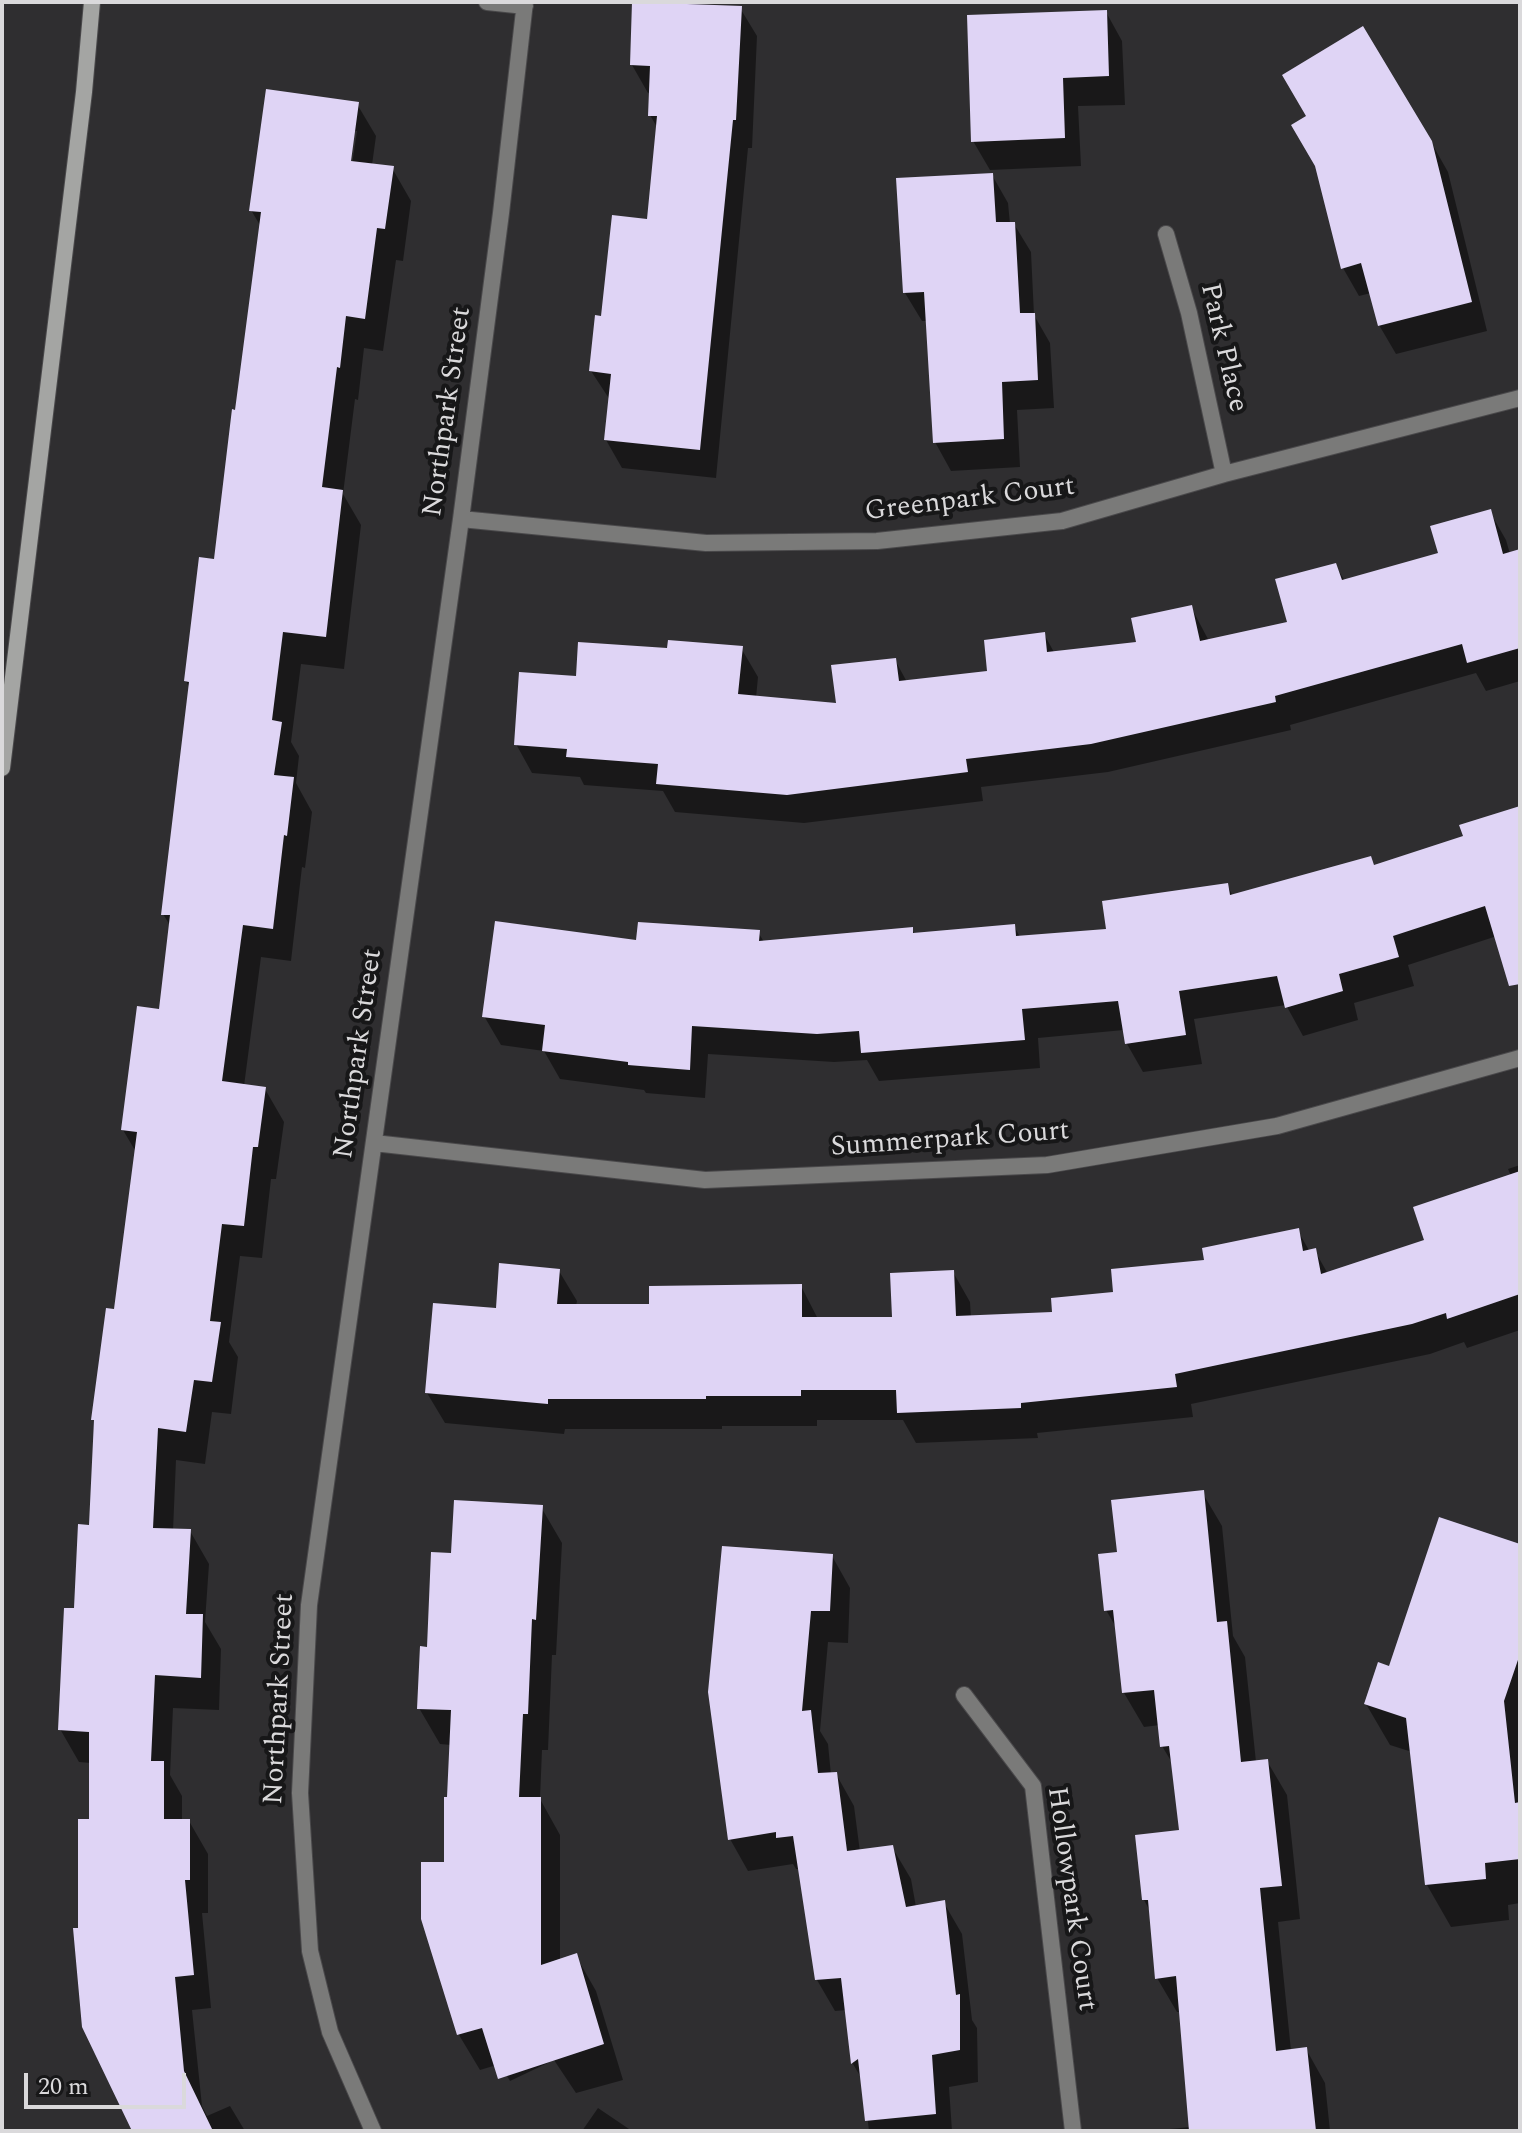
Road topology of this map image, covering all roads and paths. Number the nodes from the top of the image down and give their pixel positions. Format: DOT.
graph roads {
  1 [pos="92,2"];
  2 [pos="487,2"];
  3 [pos="525,4"];
  4 [pos="1166,234"];
  5 [pos="1520,398"];
  6 [pos="1224,474"];
  7 [pos="461,519"];
  8 [pos="2,768"];
  9 [pos="1520,1058"];
  10 [pos="374,1143"];
  11 [pos="964,1695"];
  12 [pos="373,2131"];
  13 [pos="1073,2131"];
  1 -- 8 [label="main road"];
  2 -- 3 [label="street"];
  3 -- 7 [label="street, Northpark Street"];
  4 -- 6 [label="street, Park Place"];
  5 -- 6 [label="street, Greenpark Court"];
  6 -- 7 [label="street, Greenpark Court"];
  7 -- 10 [label="street, Northpark Street"];
  9 -- 10 [label="street, Summerpark Court"];
  10 -- 12 [label="street, Northpark Street"];
  11 -- 13 [label="street, Hollowpark Court"];
}
